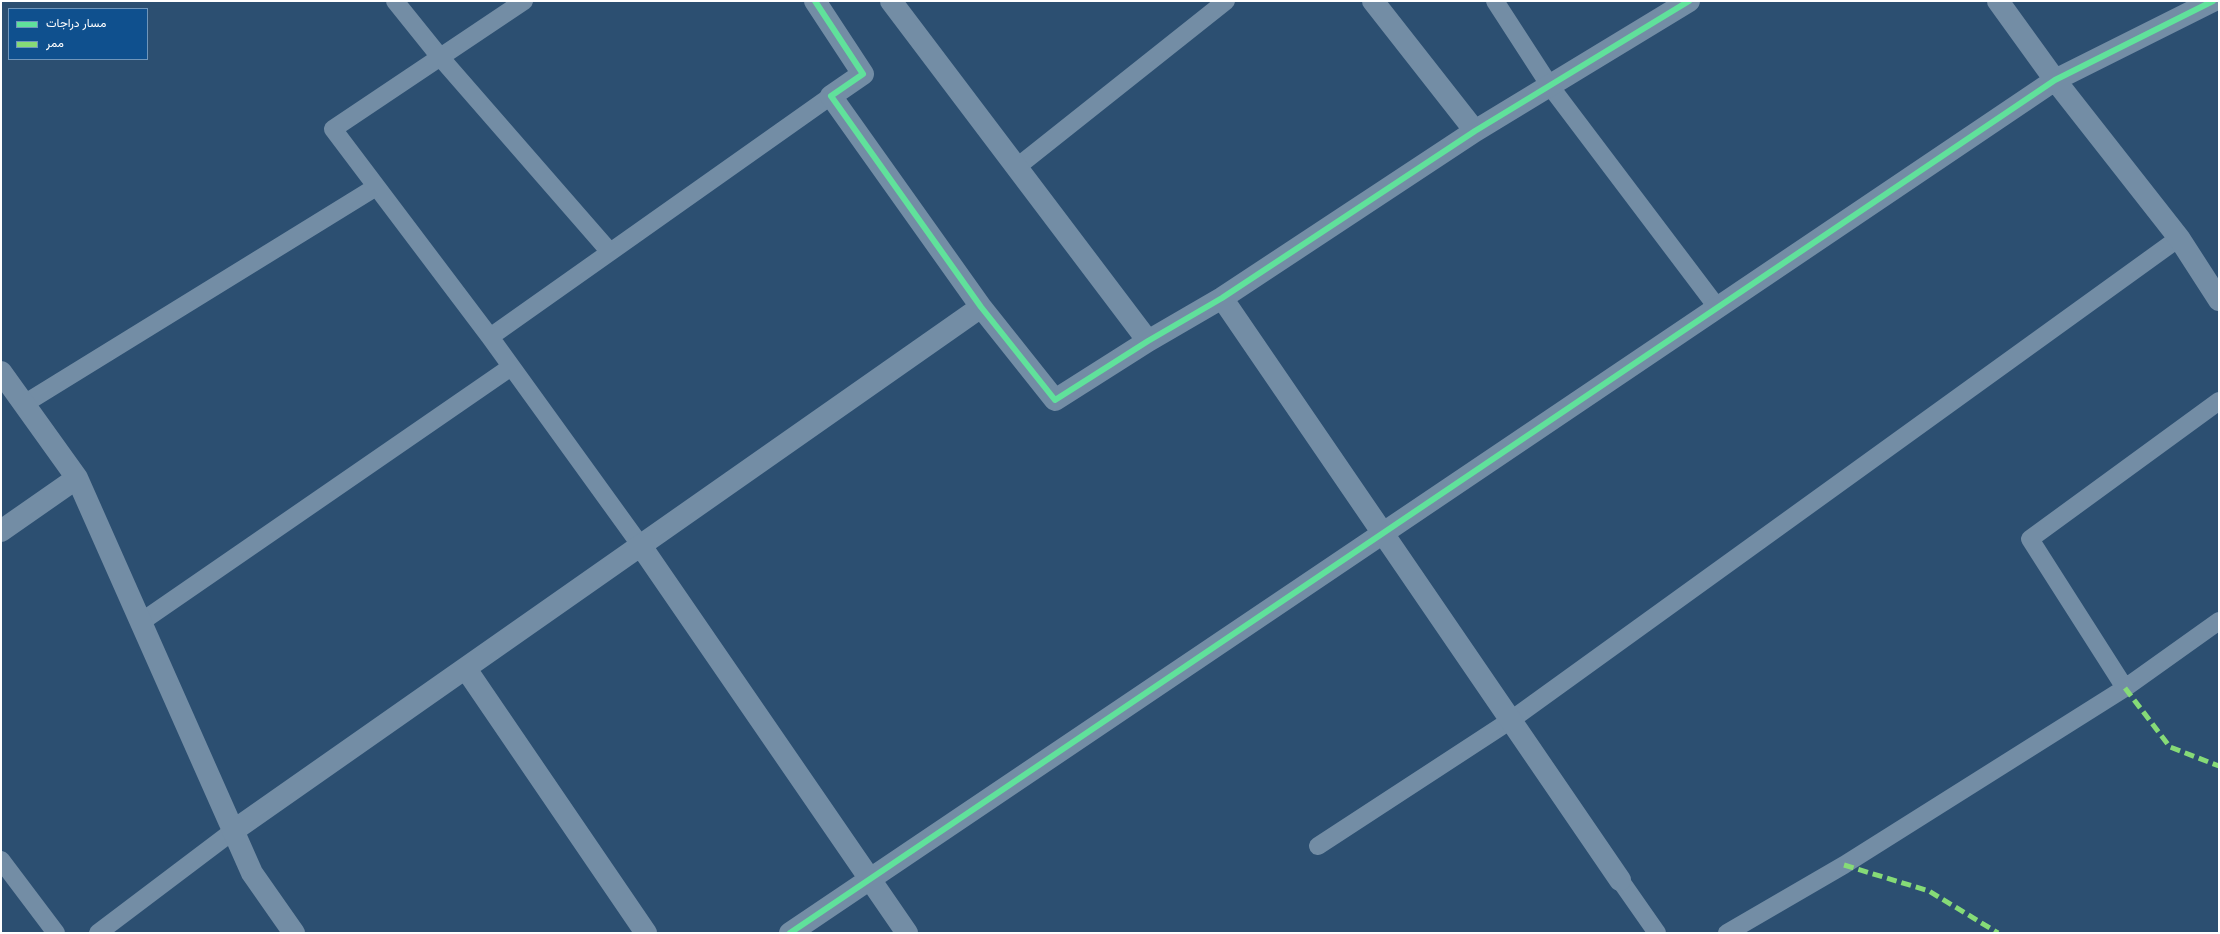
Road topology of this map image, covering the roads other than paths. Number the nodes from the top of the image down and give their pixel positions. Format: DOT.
graph roads {
  1 [pos="395,1"];
  2 [pos="524,1"];
  3 [pos="891,1"];
  4 [pos="1226,1"];
  5 [pos="1374,1"];
  6 [pos="1495,1"];
  7 [pos="1689,1"];
  8 [pos="1998,1"];
  9 [pos="2213,1"];
  10 [pos="821,3"];
  11 [pos="440,57"];
  12 [pos="2055,80"];
  13 [pos="1550,86"];
  14 [pos="831,96"];
  15 [pos="1475,131"];
  16 [pos="1017,167"];
  17 [pos="376,187"];
  18 [pos="2179,238"];
  19 [pos="610,252"];
  20 [pos="1222,298"];
  21 [pos="2219,300"];
  22 [pos="981,307"];
  23 [pos="1717,307"];
  24 [pos="490,337"];
  25 [pos="1148,341"];
  26 [pos="511,367"];
  27 [pos="1,372"];
  28 [pos="2219,401"];
  29 [pos="24,404"];
  30 [pos="77,478"];
  31 [pos="1,531"];
  32 [pos="1383,533"];
  33 [pos="641,546"];
  34 [pos="141,622"];
  35 [pos="2219,622"];
  36 [pos="466,669"];
  37 [pos="2125,688"];
  38 [pos="1511,720"];
  39 [pos="233,831"];
  40 [pos="1318,846"];
  41 [pos="1,860"];
  42 [pos="870,879"];
  43 [pos="1620,880"];
  44 [pos="56,933"];
  45 [pos="98,933"];
  46 [pos="294,933"];
  47 [pos="646,933"];
  48 [pos="790,933"];
  49 [pos="907,933"];
  50 [pos="1657,933"];
  51 [pos="1727,933"];
  1 -- 11 [label="lane"];
  2 -- 11 [label="lane"];
  3 -- 16 [label="street"];
  4 -- 16 [label="lane"];
  5 -- 15 [label="street"];
  6 -- 13 [label="lane"];
  7 -- 13 [label="street"];
  8 -- 12 [label="street"];
  9 -- 12 [label="street"];
  10 -- 14 [label="street"];
  11 -- 17 [label="lane"];
  11 -- 19 [label="lane"];
  12 -- 18 [label="street"];
  12 -- 23 [label="street"];
  13 -- 15 [label="street"];
  13 -- 23 [label="lane"];
  14 -- 19 [label="lane"];
  14 -- 22 [label="street"];
  15 -- 20 [label="street"];
  16 -- 25 [label="street"];
  17 -- 24 [label="lane"];
  17 -- 29 [label="lane"];
  18 -- 21 [label="street"];
  18 -- 38 [label="lane"];
  19 -- 24 [label="lane"];
  20 -- 25 [label="street"];
  20 -- 32 [label="street"];
  22 -- 25 [label="street"];
  22 -- 33 [label="street"];
  23 -- 32 [label="street"];
  24 -- 26 [label="lane"];
  26 -- 33 [label="lane"];
  26 -- 34 [label="lane"];
  27 -- 29 [label="street"];
  28 -- 37 [label="lane"];
  29 -- 30 [label="street"];
  30 -- 31 [label="street"];
  30 -- 34 [label="street"];
  32 -- 38 [label="street"];
  32 -- 42 [label="street"];
  33 -- 36 [label="street"];
  33 -- 42 [label="street"];
  34 -- 39 [label="street"];
  35 -- 37 [label="lane"];
  36 -- 39 [label="street"];
  36 -- 47 [label="street"];
  37 -- 51 [label="lane"];
  38 -- 40 [label="lane"];
  38 -- 43 [label="street"];
  39 -- 45 [label="lane"];
  39 -- 46 [label="street"];
  41 -- 44 [label="lane"];
  42 -- 48 [label="street"];
  42 -- 49 [label="street"];
  43 -- 50 [label="lane"];
}
